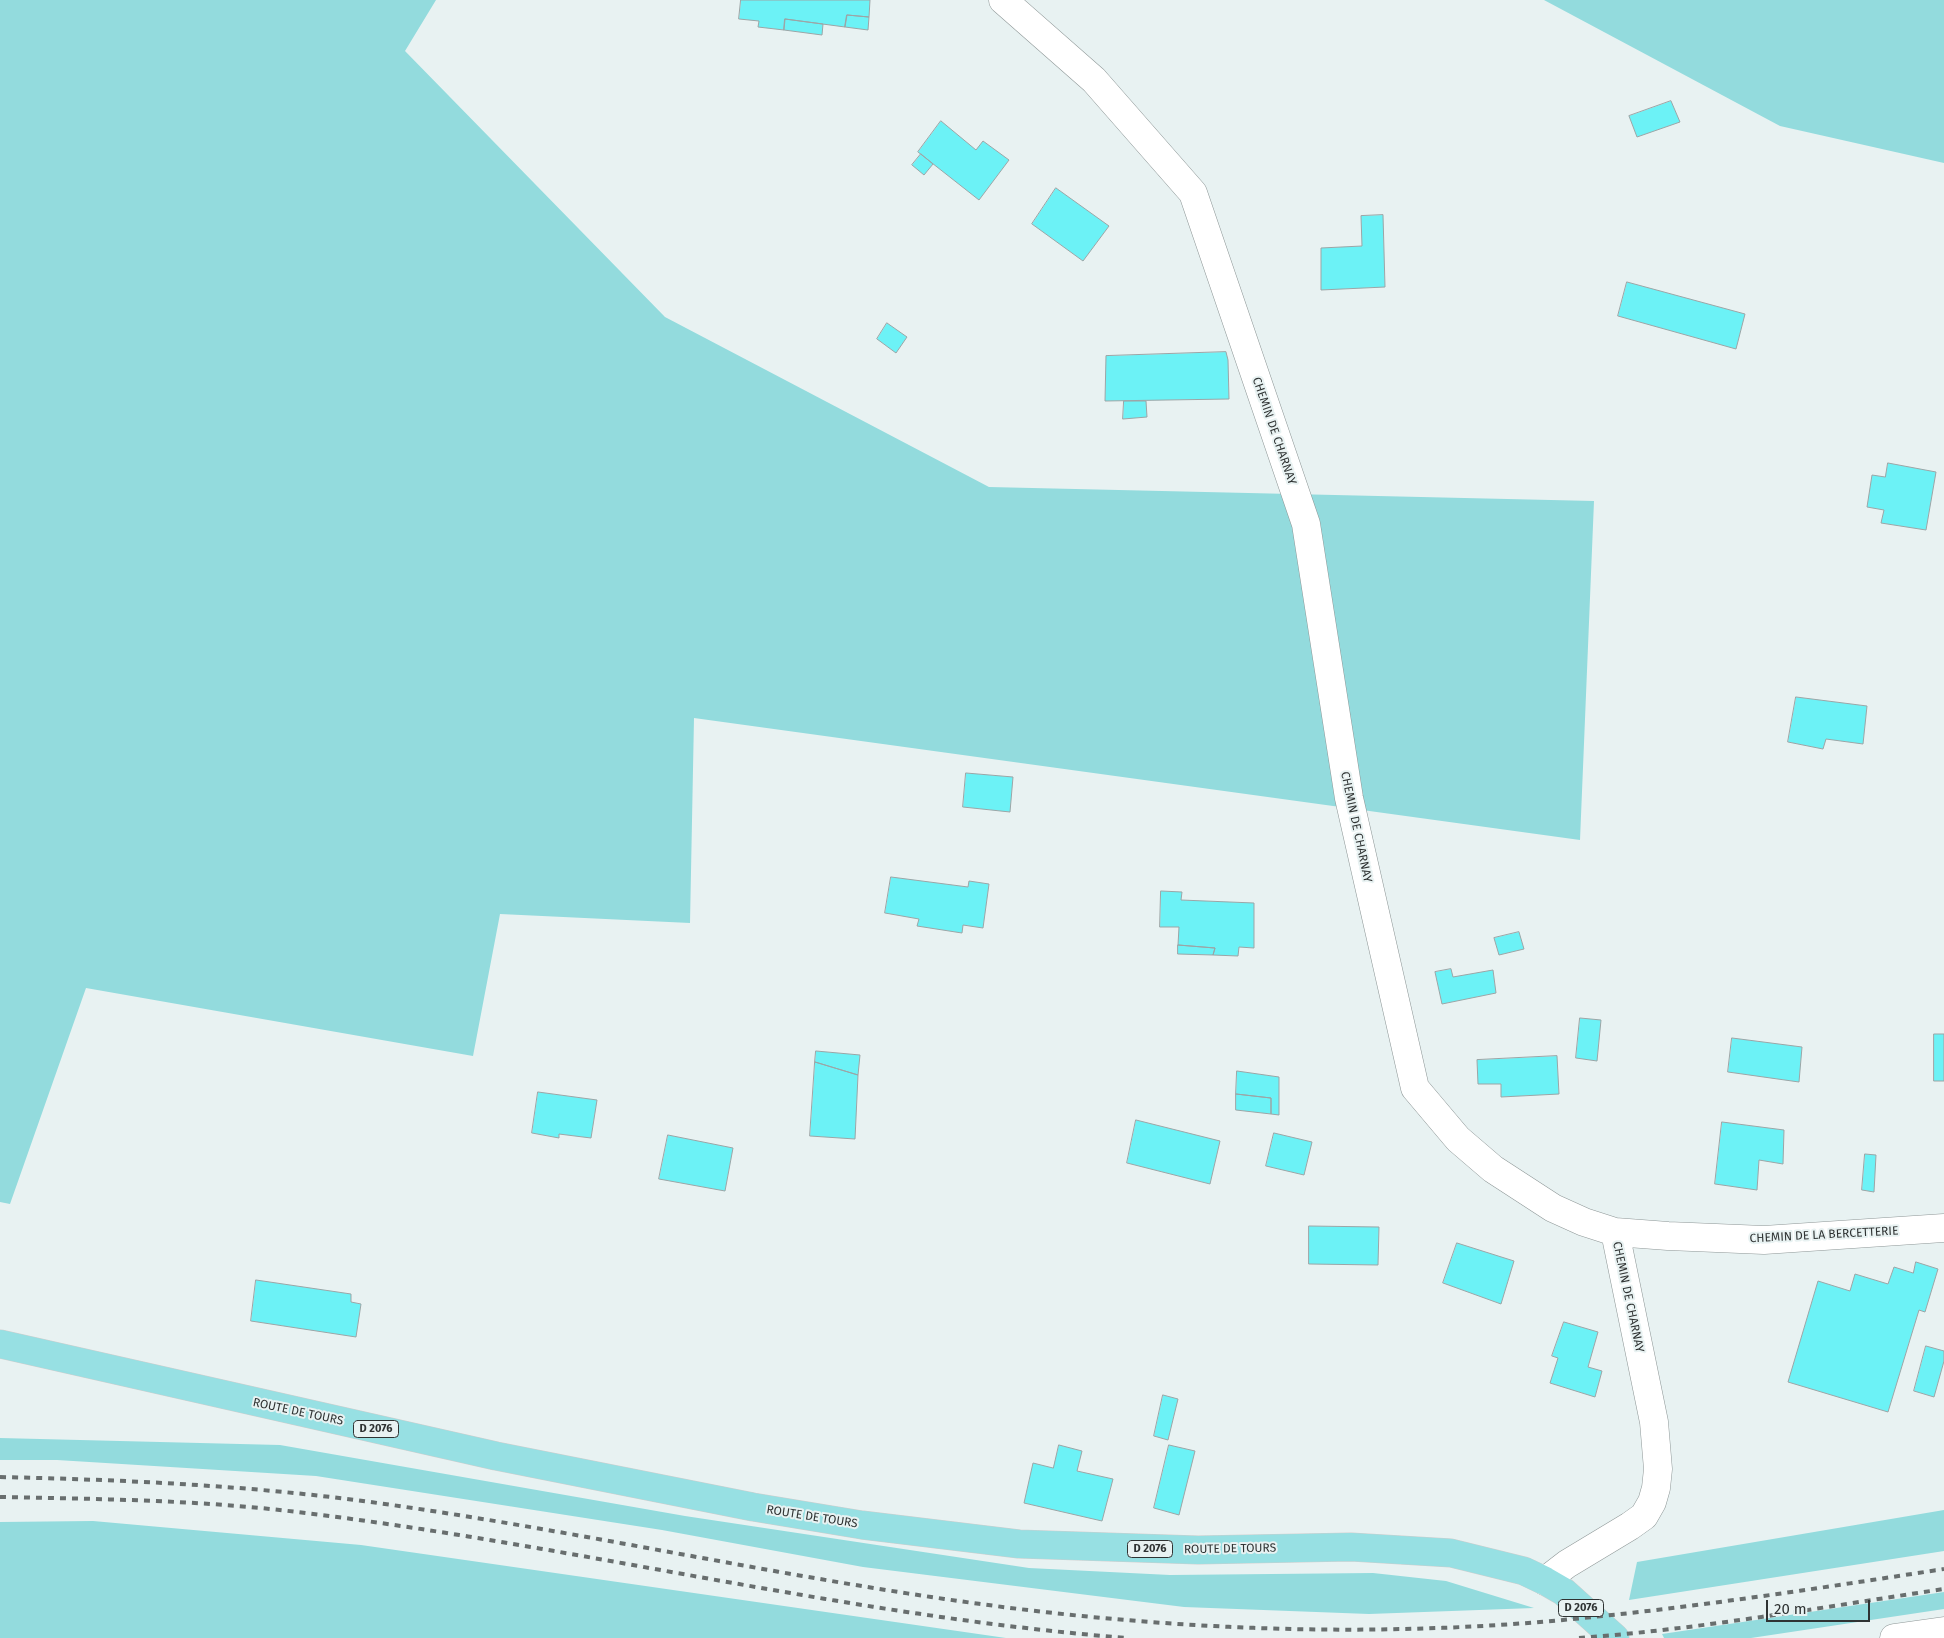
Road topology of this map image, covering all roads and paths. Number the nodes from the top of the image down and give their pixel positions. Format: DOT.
graph roads {
  1 [pos="1003,0"];
  2 [pos="1944,1228"];
  3 [pos="1615,1232"];
  4 [pos="0,1344"];
  5 [pos="1545,1580"];
  6 [pos="1944,1631"];
  7 [pos="1615,1638"];
  8 [pos="1894,1638"];
  1 -- 3 [label="street, CHEMIN DE CHARNAY"];
  2 -- 3 [label="street, CHEMIN DE LA BERCETTERIE"];
  3 -- 5 [label="street, CHEMIN DE CHARNAY"];
  4 -- 5 [label="main road, ROUTE DE TOURS / D 2076"];
  5 -- 7 [label="main road, ROUTE DE TOURS / D 2076"];
  6 -- 8 [label="street"];
}
